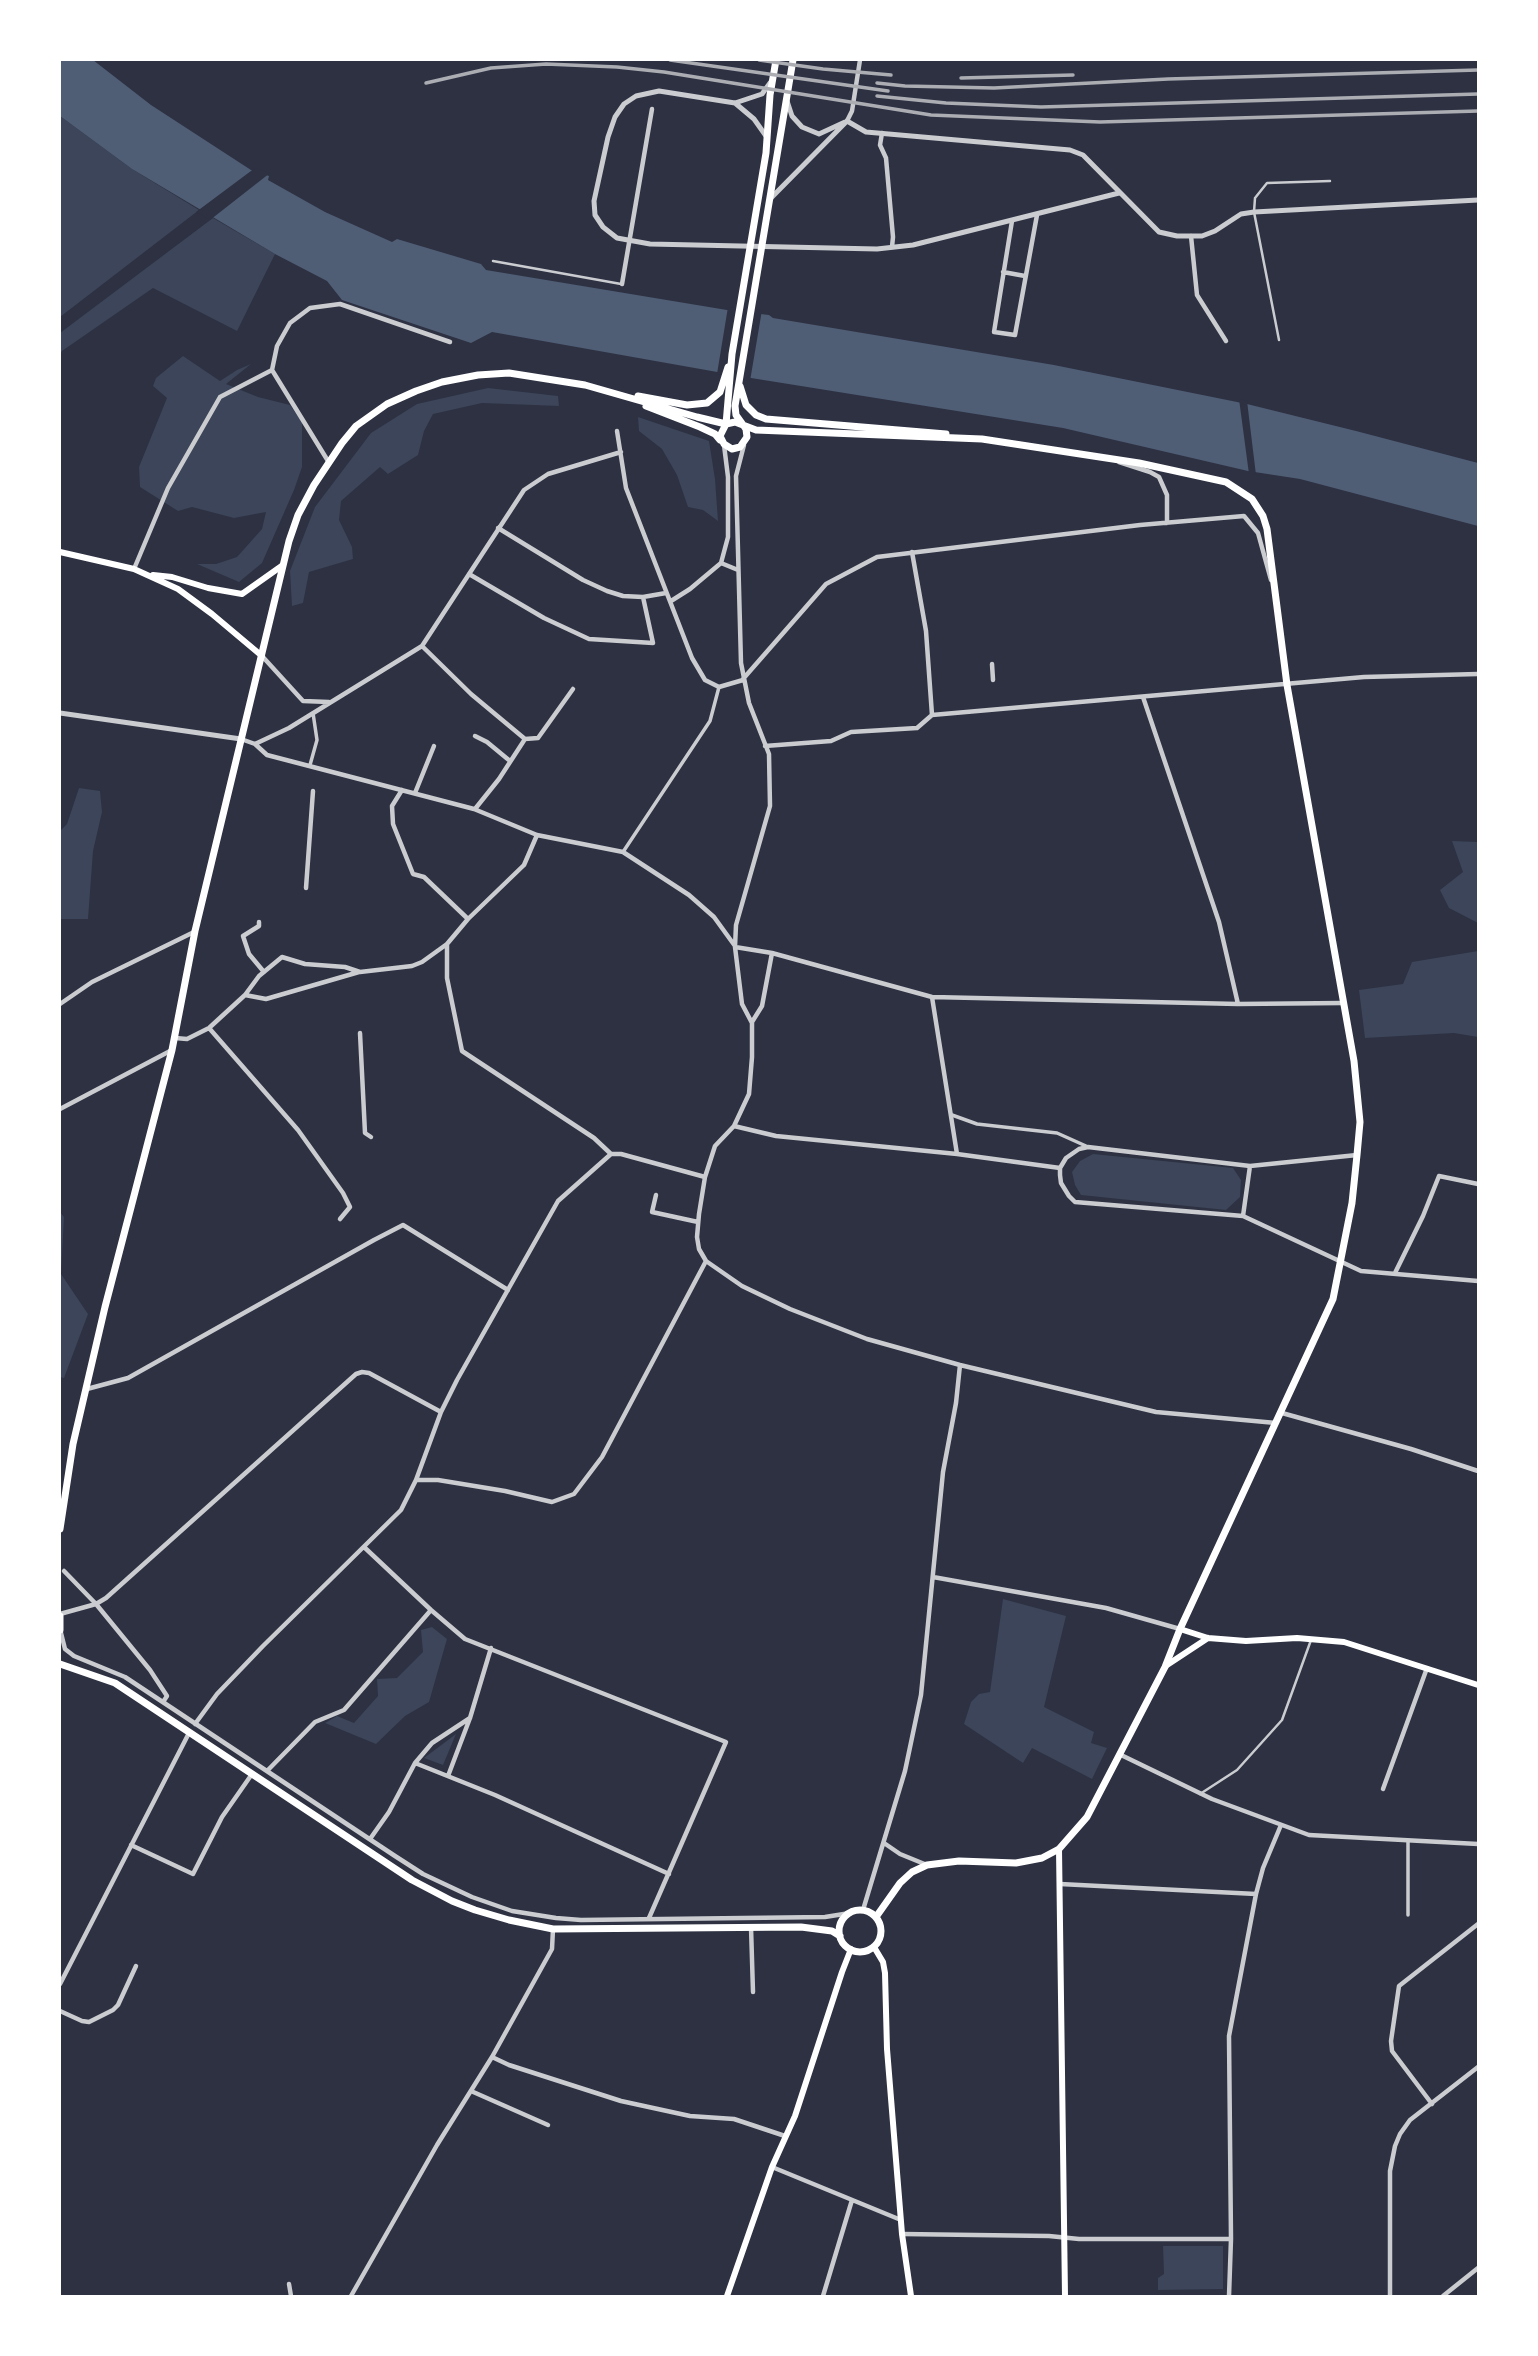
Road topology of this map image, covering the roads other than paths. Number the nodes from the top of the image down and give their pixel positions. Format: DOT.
graph roads {
  1 [pos="776,60"];
  2 [pos="793,60"];
  3 [pos="860,60"];
  4 [pos="766,95"];
  5 [pos="787,98"];
  6 [pos="735,103"];
  7 [pos="652,109"];
  8 [pos="847,121"];
  9 [pos="882,133"];
  10 [pos="767,138"];
  11 [pos="1329,181"];
  12 [pos="1119,193"];
  13 [pos="770,199"];
  14 [pos="1479,200"];
  15 [pos="1255,212"];
  16 [pos="1037,215"];
  17 [pos="1012,221"];
  18 [pos="1192,236"];
  19 [pos="628,241"];
  20 [pos="892,247"];
  21 [pos="493,261"];
  22 [pos="1003,272"];
  23 [pos="1025,276"];
  24 [pos="622,284"];
  25 [pos="1279,340"];
  26 [pos="1226,341"];
  27 [pos="450,342"];
  28 [pos="272,370"];
  29 [pos="731,380"];
  30 [pos="620,394"];
  31 [pos="726,424"];
  32 [pos="743,425"];
  33 [pos="617,431"];
  34 [pos="982,439"];
  35 [pos="722,442"];
  36 [pos="744,445"];
  37 [pos="621,452"];
  38 [pos="328,461"];
  39 [pos="1115,461"];
  40 [pos="1167,523"];
  41 [pos="498,528"];
  42 [pos="60,552"];
  43 [pos="912,552"];
  44 [pos="721,563"];
  45 [pos="283,565"];
  46 [pos="134,569"];
  47 [pos="738,570"];
  48 [pos="469,574"];
  49 [pos="149,575"];
  50 [pos="1273,587"];
  51 [pos="666,593"];
  52 [pos="643,597"];
  53 [pos="671,601"];
  54 [pos="422,646"];
  55 [pos="262,656"];
  56 [pos="992,664"];
  57 [pos="1479,674"];
  58 [pos="743,680"];
  59 [pos="993,680"];
  60 [pos="1287,685"];
  61 [pos="719,687"];
  62 [pos="573,689"];
  63 [pos="1143,697"];
  64 [pos="330,702"];
  65 [pos="60,713"];
  66 [pos="313,713"];
  67 [pos="932,715"];
  68 [pos="475,736"];
  69 [pos="241,739"];
  70 [pos="525,739"];
  71 [pos="256,744"];
  72 [pos="434,746"];
  73 [pos="765,746"];
  74 [pos="510,761"];
  75 [pos="310,765"];
  76 [pos="402,790"];
  77 [pos="313,791"];
  78 [pos="415,793"];
  79 [pos="474,809"];
  80 [pos="537,835"];
  81 [pos="622,852"];
  82 [pos="306,887"];
  83 [pos="468,919"];
  84 [pos="259,922"];
  85 [pos="195,931"];
  86 [pos="447,944"];
  87 [pos="735,947"];
  88 [pos="772,953"];
  89 [pos="264,972"];
  90 [pos="360,972"];
  91 [pos="245,995"];
  92 [pos="932,997"];
  93 [pos="1238,1003"];
  94 [pos="1343,1003"];
  95 [pos="60,1004"];
  96 [pos="752,1023"];
  97 [pos="209,1028"];
  98 [pos="360,1033"];
  99 [pos="175,1038"];
  100 [pos="172,1050"];
  101 [pos="60,1108"];
  102 [pos="950,1114"];
  103 [pos="734,1126"];
  104 [pos="371,1137"];
  105 [pos="1087,1147"];
  106 [pos="611,1154"];
  107 [pos="957,1154"];
  108 [pos="1357,1155"];
  109 [pos="1250,1166"];
  110 [pos="1060,1168"];
  111 [pos="705,1177"];
  112 [pos="1479,1184"];
  113 [pos="656,1195"];
  114 [pos="1243,1216"];
  115 [pos="340,1219"];
  116 [pos="698,1222"];
  117 [pos="706,1261"];
  118 [pos="1340,1261"];
  119 [pos="1395,1273"];
  120 [pos="1479,1282"];
  121 [pos="508,1290"];
  122 [pos="960,1365"];
  123 [pos="86,1389"];
  124 [pos="441,1412"];
  125 [pos="1282,1413"];
  126 [pos="1277,1423"];
  127 [pos="1479,1471"];
  128 [pos="416,1480"];
  129 [pos="60,1529"];
  130 [pos="364,1547"];
  131 [pos="64,1571"];
  132 [pos="933,1577"];
  133 [pos="96,1604"];
  134 [pos="431,1610"];
  135 [pos="60,1615"];
  136 [pos="1177,1628"];
  137 [pos="60,1629"];
  138 [pos="1208,1638"];
  139 [pos="1312,1639"];
  140 [pos="491,1648"];
  141 [pos="60,1664"];
  142 [pos="1165,1667"];
  143 [pos="1427,1668"];
  144 [pos="1479,1685"];
  145 [pos="163,1702"];
  146 [pos="470,1718"];
  147 [pos="195,1724"];
  148 [pos="190,1732"];
  149 [pos="1119,1754"];
  150 [pos="415,1763"];
  151 [pos="267,1771"];
  152 [pos="252,1774"];
  153 [pos="448,1776"];
  154 [pos="1383,1789"];
  155 [pos="1200,1794"];
  156 [pos="1281,1825"];
  157 [pos="370,1839"];
  158 [pos="1408,1839"];
  159 [pos="884,1843"];
  160 [pos="1479,1844"];
  161 [pos="131,1845"];
  162 [pos="1059,1849"];
  163 [pos="927,1865"];
  164 [pos="669,1874"];
  165 [pos="1060,1884"];
  166 [pos="1256,1894"];
  167 [pos="863,1910"];
  168 [pos="850,1913"];
  169 [pos="1408,1915"];
  170 [pos="876,1917"];
  171 [pos="649,1918"];
  172 [pos="1479,1924"];
  173 [pos="751,1927"];
  174 [pos="553,1928"];
  175 [pos="840,1936"];
  176 [pos="874,1947"];
  177 [pos="851,1950"];
  178 [pos="135,1966"];
  179 [pos="60,1984"];
  180 [pos="752,1992"];
  181 [pos="60,2011"];
  182 [pos="492,2057"];
  183 [pos="1479,2067"];
  184 [pos="471,2091"];
  185 [pos="1432,2104"];
  186 [pos="548,2124"];
  187 [pos="785,2136"];
  188 [pos="772,2167"];
  189 [pos="852,2200"];
  190 [pos="901,2220"];
  191 [pos="902,2234"];
  192 [pos="1065,2239"];
  193 [pos="1231,2239"];
  194 [pos="1478,2268"];
  195 [pos="289,2284"];
  196 [pos="291,2297"];
  197 [pos="351,2297"];
  198 [pos="727,2297"];
  199 [pos="823,2297"];
  200 [pos="911,2297"];
  201 [pos="1065,2297"];
  202 [pos="1229,2297"];
  203 [pos="1390,2297"];
  204 [pos="1443,2297"];
  1 -- 4 [label="main road"];
  2 -- 5 [label="main road"];
  3 -- 8 [label="street"];
  4 -- 6 [label="street"];
  4 -- 10 [label="main road"];
  5 -- 8 [label="street"];
  5 -- 13 [label="main road"];
  6 -- 10 [label="street"];
  6 -- 19 [label="street"];
  7 -- 19 [label="street"];
  8 -- 9 [label="street"];
  8 -- 13 [label="street"];
  9 -- 12 [label="street"];
  9 -- 20 [label="street"];
  10 -- 29 [label="main road"];
  11 -- 15 [label="lane"];
  12 -- 16 [label="street"];
  12 -- 18 [label="street"];
  13 -- 29 [label="main road"];
  14 -- 15 [label="street"];
  15 -- 18 [label="street"];
  15 -- 25 [label="lane"];
  16 -- 17 [label="street"];
  16 -- 23 [label="street"];
  17 -- 20 [label="street"];
  17 -- 22 [label="street"];
  18 -- 26 [label="street"];
  19 -- 20 [label="street"];
  19 -- 24 [label="street"];
  21 -- 24 [label="lane"];
  22 -- 23 [label="street"];
  22 -- 23 [label="street"];
  27 -- 28 [label="street"];
  28 -- 38 [label="street"];
  28 -- 46 [label="street"];
  29 -- 30 [label="main road"];
  29 -- 31 [label="main road"];
  29 -- 32 [label="main road"];
  29 -- 34 [label="main road"];
  30 -- 31 [label="main road"];
  30 -- 35 [label="main road"];
  30 -- 38 [label="main road"];
  31 -- 32 [label="main road"];
  31 -- 35 [label="main road"];
  32 -- 34 [label="main road"];
  32 -- 36 [label="main road"];
  33 -- 37 [label="street"];
  34 -- 39 [label="main road"];
  35 -- 36 [label="main road"];
  35 -- 44 [label="street"];
  36 -- 47 [label="street"];
  37 -- 41 [label="street"];
  37 -- 51 [label="street"];
  38 -- 45 [label="main road"];
  39 -- 40 [label="street"];
  39 -- 50 [label="main road"];
  40 -- 43 [label="street"];
  40 -- 50 [label="street"];
  41 -- 48 [label="street"];
  41 -- 52 [label="street"];
  42 -- 46 [label="main road"];
  43 -- 58 [label="street"];
  43 -- 67 [label="street"];
  44 -- 47 [label="street"];
  44 -- 53 [label="street"];
  45 -- 49 [label="main road"];
  45 -- 55 [label="main road"];
  46 -- 49 [label="main road"];
  47 -- 58 [label="street"];
  48 -- 52 [label="street"];
  48 -- 54 [label="street"];
  49 -- 55 [label="main road"];
  50 -- 60 [label="main road"];
  51 -- 52 [label="street"];
  51 -- 53 [label="street"];
  53 -- 61 [label="street"];
  54 -- 64 [label="street"];
  54 -- 70 [label="street"];
  55 -- 64 [label="street"];
  55 -- 69 [label="main road"];
  56 -- 59 [label="street"];
  57 -- 60 [label="street"];
  58 -- 61 [label="street"];
  58 -- 73 [label="street"];
  60 -- 63 [label="street"];
  60 -- 94 [label="main road"];
  61 -- 81 [label="street"];
  62 -- 70 [label="street"];
  63 -- 67 [label="street"];
  63 -- 93 [label="street"];
  64 -- 66 [label="street"];
  65 -- 69 [label="street"];
  66 -- 71 [label="street"];
  66 -- 75 [label="street"];
  67 -- 73 [label="street"];
  68 -- 74 [label="street"];
  69 -- 71 [label="street"];
  69 -- 85 [label="main road"];
  70 -- 74 [label="street"];
  71 -- 75 [label="street"];
  72 -- 78 [label="street"];
  73 -- 87 [label="street"];
  74 -- 79 [label="street"];
  75 -- 76 [label="street"];
  76 -- 78 [label="street"];
  76 -- 83 [label="street"];
  77 -- 82 [label="street"];
  78 -- 79 [label="street"];
  79 -- 80 [label="street"];
  80 -- 81 [label="street"];
  80 -- 83 [label="street"];
  81 -- 87 [label="street"];
  83 -- 86 [label="street"];
  84 -- 89 [label="street"];
  85 -- 95 [label="street"];
  85 -- 99 [label="main road"];
  86 -- 90 [label="street"];
  86 -- 106 [label="street"];
  87 -- 88 [label="street"];
  87 -- 96 [label="street"];
  88 -- 92 [label="street"];
  88 -- 96 [label="street"];
  89 -- 90 [label="street"];
  89 -- 91 [label="street"];
  90 -- 91 [label="street"];
  91 -- 97 [label="street"];
  92 -- 93 [label="street"];
  92 -- 102 [label="street"];
  93 -- 94 [label="street"];
  94 -- 108 [label="main road"];
  96 -- 103 [label="street"];
  97 -- 99 [label="street"];
  97 -- 115 [label="street"];
  98 -- 104 [label="street"];
  99 -- 100 [label="main road"];
  100 -- 101 [label="street"];
  100 -- 123 [label="main road"];
  102 -- 105 [label="street"];
  102 -- 107 [label="street"];
  103 -- 107 [label="street"];
  103 -- 111 [label="street"];
  105 -- 109 [label="street"];
  105 -- 110 [label="street"];
  106 -- 111 [label="street"];
  106 -- 121 [label="street"];
  107 -- 110 [label="street"];
  108 -- 109 [label="street"];
  108 -- 118 [label="main road"];
  109 -- 114 [label="street"];
  110 -- 114 [label="street"];
  111 -- 116 [label="street"];
  112 -- 119 [label="street"];
  113 -- 116 [label="street"];
  114 -- 118 [label="street"];
  116 -- 117 [label="street"];
  117 -- 122 [label="street"];
  117 -- 128 [label="street"];
  118 -- 119 [label="street"];
  118 -- 125 [label="main road"];
  119 -- 120 [label="street"];
  121 -- 123 [label="street"];
  121 -- 124 [label="street"];
  122 -- 126 [label="street"];
  122 -- 132 [label="street"];
  123 -- 129 [label="main road"];
  124 -- 128 [label="street"];
  124 -- 133 [label="street"];
  125 -- 126 [label="main road"];
  125 -- 127 [label="street"];
  126 -- 136 [label="main road"];
  128 -- 130 [label="street"];
  130 -- 134 [label="street"];
  130 -- 147 [label="street"];
  131 -- 133 [label="street"];
  132 -- 136 [label="street"];
  132 -- 159 [label="street"];
  133 -- 135 [label="street"];
  133 -- 145 [label="street"];
  134 -- 140 [label="street"];
  134 -- 151 [label="street"];
  135 -- 137 [label="main road"];
  136 -- 138 [label="main road"];
  136 -- 142 [label="main road"];
  137 -- 145 [label="street"];
  138 -- 139 [label="main road"];
  138 -- 142 [label="main road"];
  139 -- 143 [label="main road"];
  139 -- 155 [label="lane"];
  140 -- 146 [label="street"];
  140 -- 164 [label="street"];
  141 -- 148 [label="main road"];
  142 -- 149 [label="main road"];
  143 -- 144 [label="main road"];
  143 -- 154 [label="street"];
  145 -- 147 [label="street"];
  146 -- 150 [label="street"];
  146 -- 153 [label="street"];
  147 -- 151 [label="street"];
  148 -- 152 [label="main road"];
  148 -- 161 [label="street"];
  149 -- 155 [label="street"];
  149 -- 162 [label="main road"];
  150 -- 153 [label="street"];
  150 -- 157 [label="street"];
  151 -- 157 [label="street"];
  152 -- 161 [label="street"];
  152 -- 174 [label="main road"];
  153 -- 164 [label="street"];
  155 -- 156 [label="street"];
  156 -- 158 [label="street"];
  156 -- 166 [label="street"];
  157 -- 171 [label="street"];
  158 -- 160 [label="street"];
  158 -- 169 [label="street"];
  159 -- 163 [label="street"];
  159 -- 167 [label="street"];
  161 -- 179 [label="street"];
  162 -- 163 [label="main road"];
  162 -- 165 [label="main road"];
  163 -- 170 [label="main road"];
  164 -- 171 [label="street"];
  165 -- 166 [label="street"];
  165 -- 192 [label="main road"];
  166 -- 193 [label="street"];
  167 -- 168 [label="main road"];
  167 -- 170 [label="main road"];
  168 -- 171 [label="street"];
  168 -- 175 [label="main road"];
  170 -- 176 [label="main road"];
  172 -- 185 [label="street"];
  173 -- 174 [label="main road"];
  173 -- 175 [label="main road"];
  173 -- 180 [label="street"];
  174 -- 182 [label="street"];
  175 -- 177 [label="main road"];
  176 -- 177 [label="main road"];
  176 -- 190 [label="main road"];
  177 -- 187 [label="main road"];
  178 -- 181 [label="street"];
  182 -- 184 [label="street"];
  182 -- 187 [label="street"];
  183 -- 185 [label="street"];
  184 -- 186 [label="street"];
  184 -- 197 [label="street"];
  185 -- 203 [label="street"];
  187 -- 188 [label="main road"];
  188 -- 189 [label="street"];
  188 -- 198 [label="main road"];
  189 -- 190 [label="street"];
  189 -- 199 [label="street"];
  190 -- 191 [label="main road"];
  191 -- 192 [label="street"];
  191 -- 200 [label="main road"];
  192 -- 193 [label="street"];
  192 -- 201 [label="main road"];
  193 -- 202 [label="street"];
  194 -- 204 [label="street"];
  195 -- 196 [label="street"];
}
